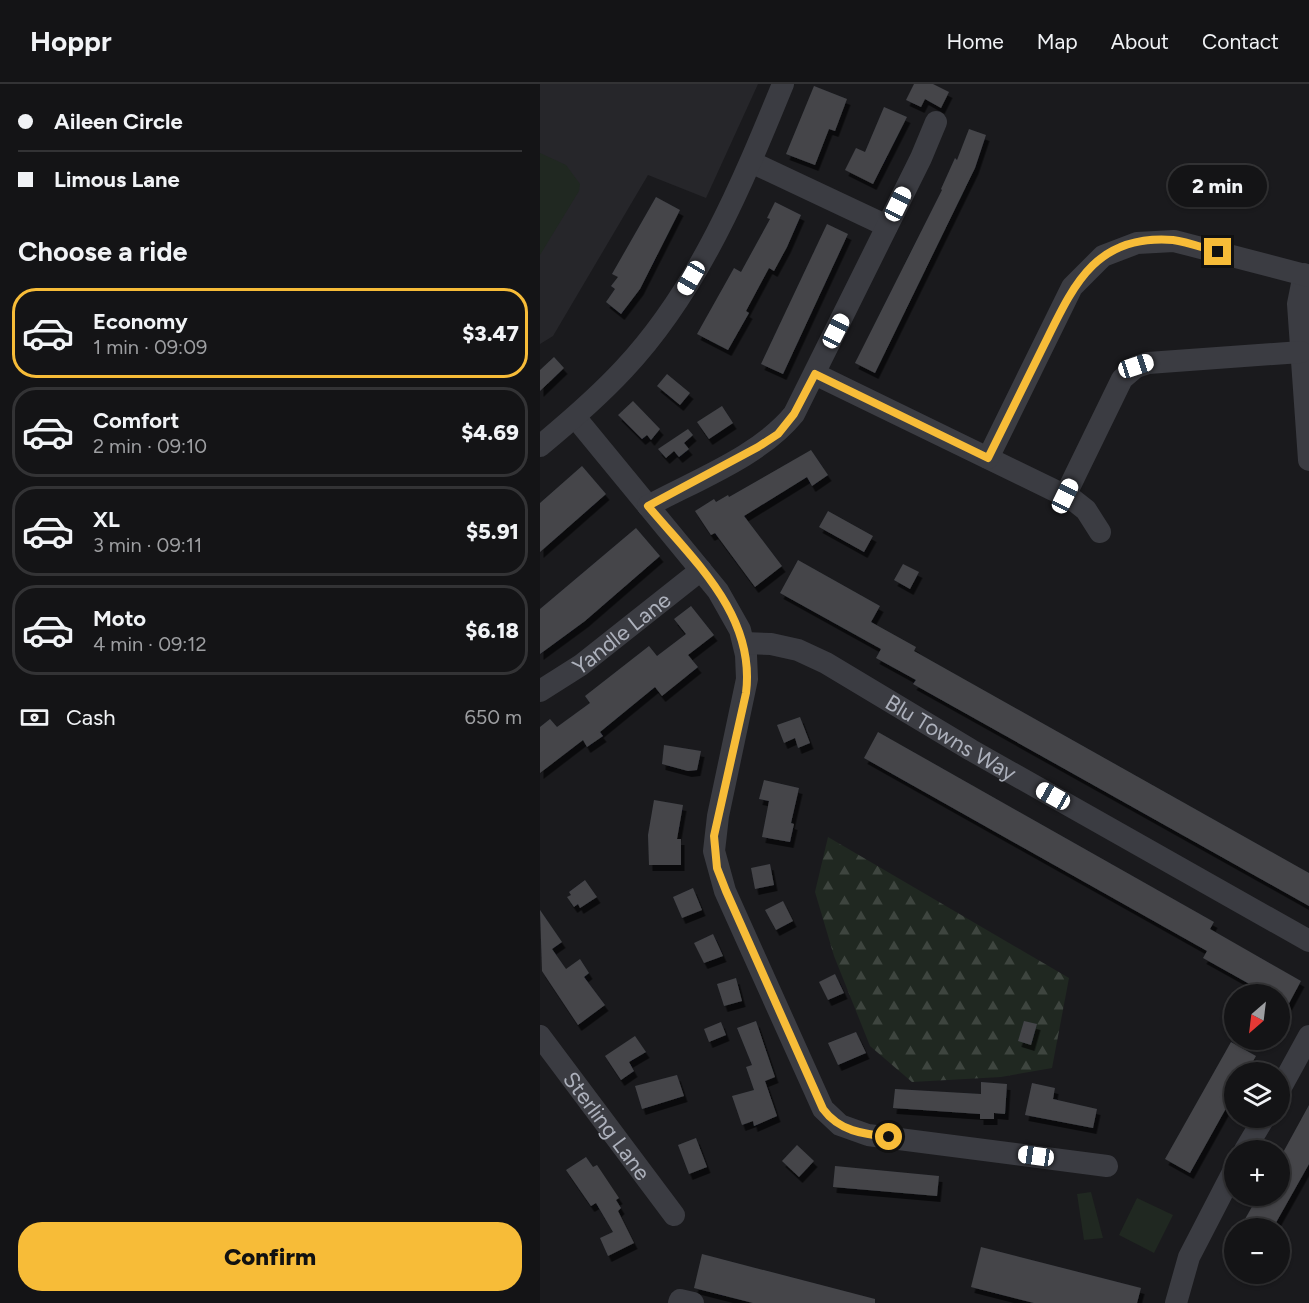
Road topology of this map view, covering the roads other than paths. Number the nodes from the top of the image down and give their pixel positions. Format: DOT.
graph roads {
  1 [pos="783,84"];
  2 [pos="936,122"];
  3 [pos="751,162"];
  4 [pos="887,226"];
  5 [pos="1307,275"];
  6 [pos="1301,352"];
  7 [pos="815,374"];
  8 [pos="575,417"];
  9 [pos="540,446"];
  10 [pos="988,458"];
  11 [pos="1309,460"];
  12 [pos="1065,496"];
  13 [pos="648,506"];
  14 [pos="1100,532"];
  15 [pos="701,570"];
  16 [pos="744,643"];
  17 [pos="540,692"];
  18 [pos="1309,941"];
  19 [pos="540,1036"];
  20 [pos="1309,1036"];
  21 [pos="1290,1071"];
  22 [pos="1107,1166"];
  23 [pos="1224,1189"];
  24 [pos="674,1215"];
  25 [pos="679,1303"];
  26 [pos="693,1303"];
  27 [pos="1176,1303"];
  1 -- 3 [label="street"];
  2 -- 4 [label="street"];
  3 -- 4 [label="street"];
  3 -- 8 [label="street"];
  4 -- 7 [label="street"];
  5 -- 6 [label="street"];
  5 -- 10 [label="street"];
  6 -- 11 [label="street"];
  6 -- 12 [label="street"];
  7 -- 10 [label="street"];
  7 -- 13 [label="street"];
  8 -- 9 [label="street"];
  8 -- 13 [label="street"];
  10 -- 12 [label="street"];
  12 -- 14 [label="street"];
  13 -- 15 [label="street"];
  15 -- 16 [label="street"];
  15 -- 17 [label="street, Yandle Lane"];
  16 -- 18 [label="street, Blu Towns Way"];
  16 -- 22 [label="street"];
  19 -- 24 [label="street, Sterling Lane"];
  20 -- 21 [label="street"];
  23 -- 27 [label="street"];
  25 -- 26 [label="street"];
}
